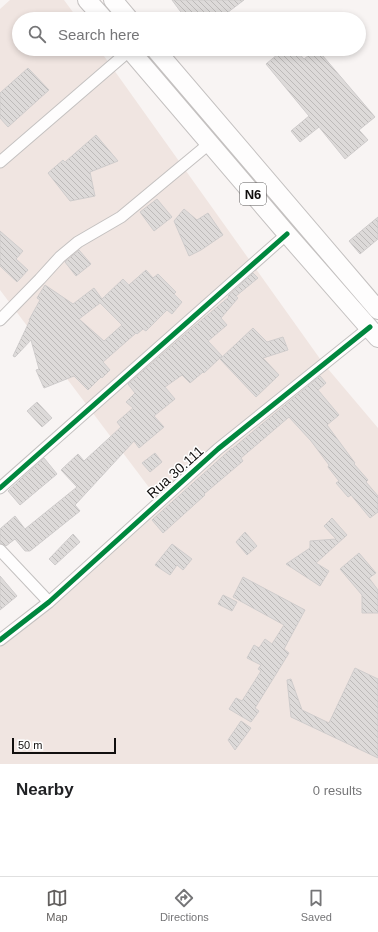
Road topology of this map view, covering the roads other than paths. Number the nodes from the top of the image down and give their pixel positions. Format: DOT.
graph roads {
  1 [pos="87,0"];
  2 [pos="113,0"];
  3 [pos="98,12"];
  4 [pos="123,12"];
  5 [pos="121,56"];
  6 [pos="135,56"];
  7 [pos="161,56"];
  8 [pos="210,143"];
  9 [pos="0,162"];
  10 [pos="287,234"];
  11 [pos="378,310"];
  12 [pos="0,320"];
  13 [pos="374,332"];
  14 [pos="0,488"];
  15 [pos="0,550"];
  16 [pos="48,602"];
  17 [pos="0,640"];
  1 -- 3 [label="highway"];
  2 -- 4 [label="highway"];
  5 -- 9 [label="street"];
  6 -- 8 [label="highway, N6"];
  7 -- 11 [label="highway, N6"];
  8 -- 10 [label="highway, N6"];
  8 -- 12 [label="street"];
  10 -- 13 [label="highway, N6"];
  10 -- 14 [label="street"];
  13 -- 16 [label="street, Rua 30.111"];
  15 -- 16 [label="street"];
  16 -- 17 [label="street, Rua 30.111"];
}
